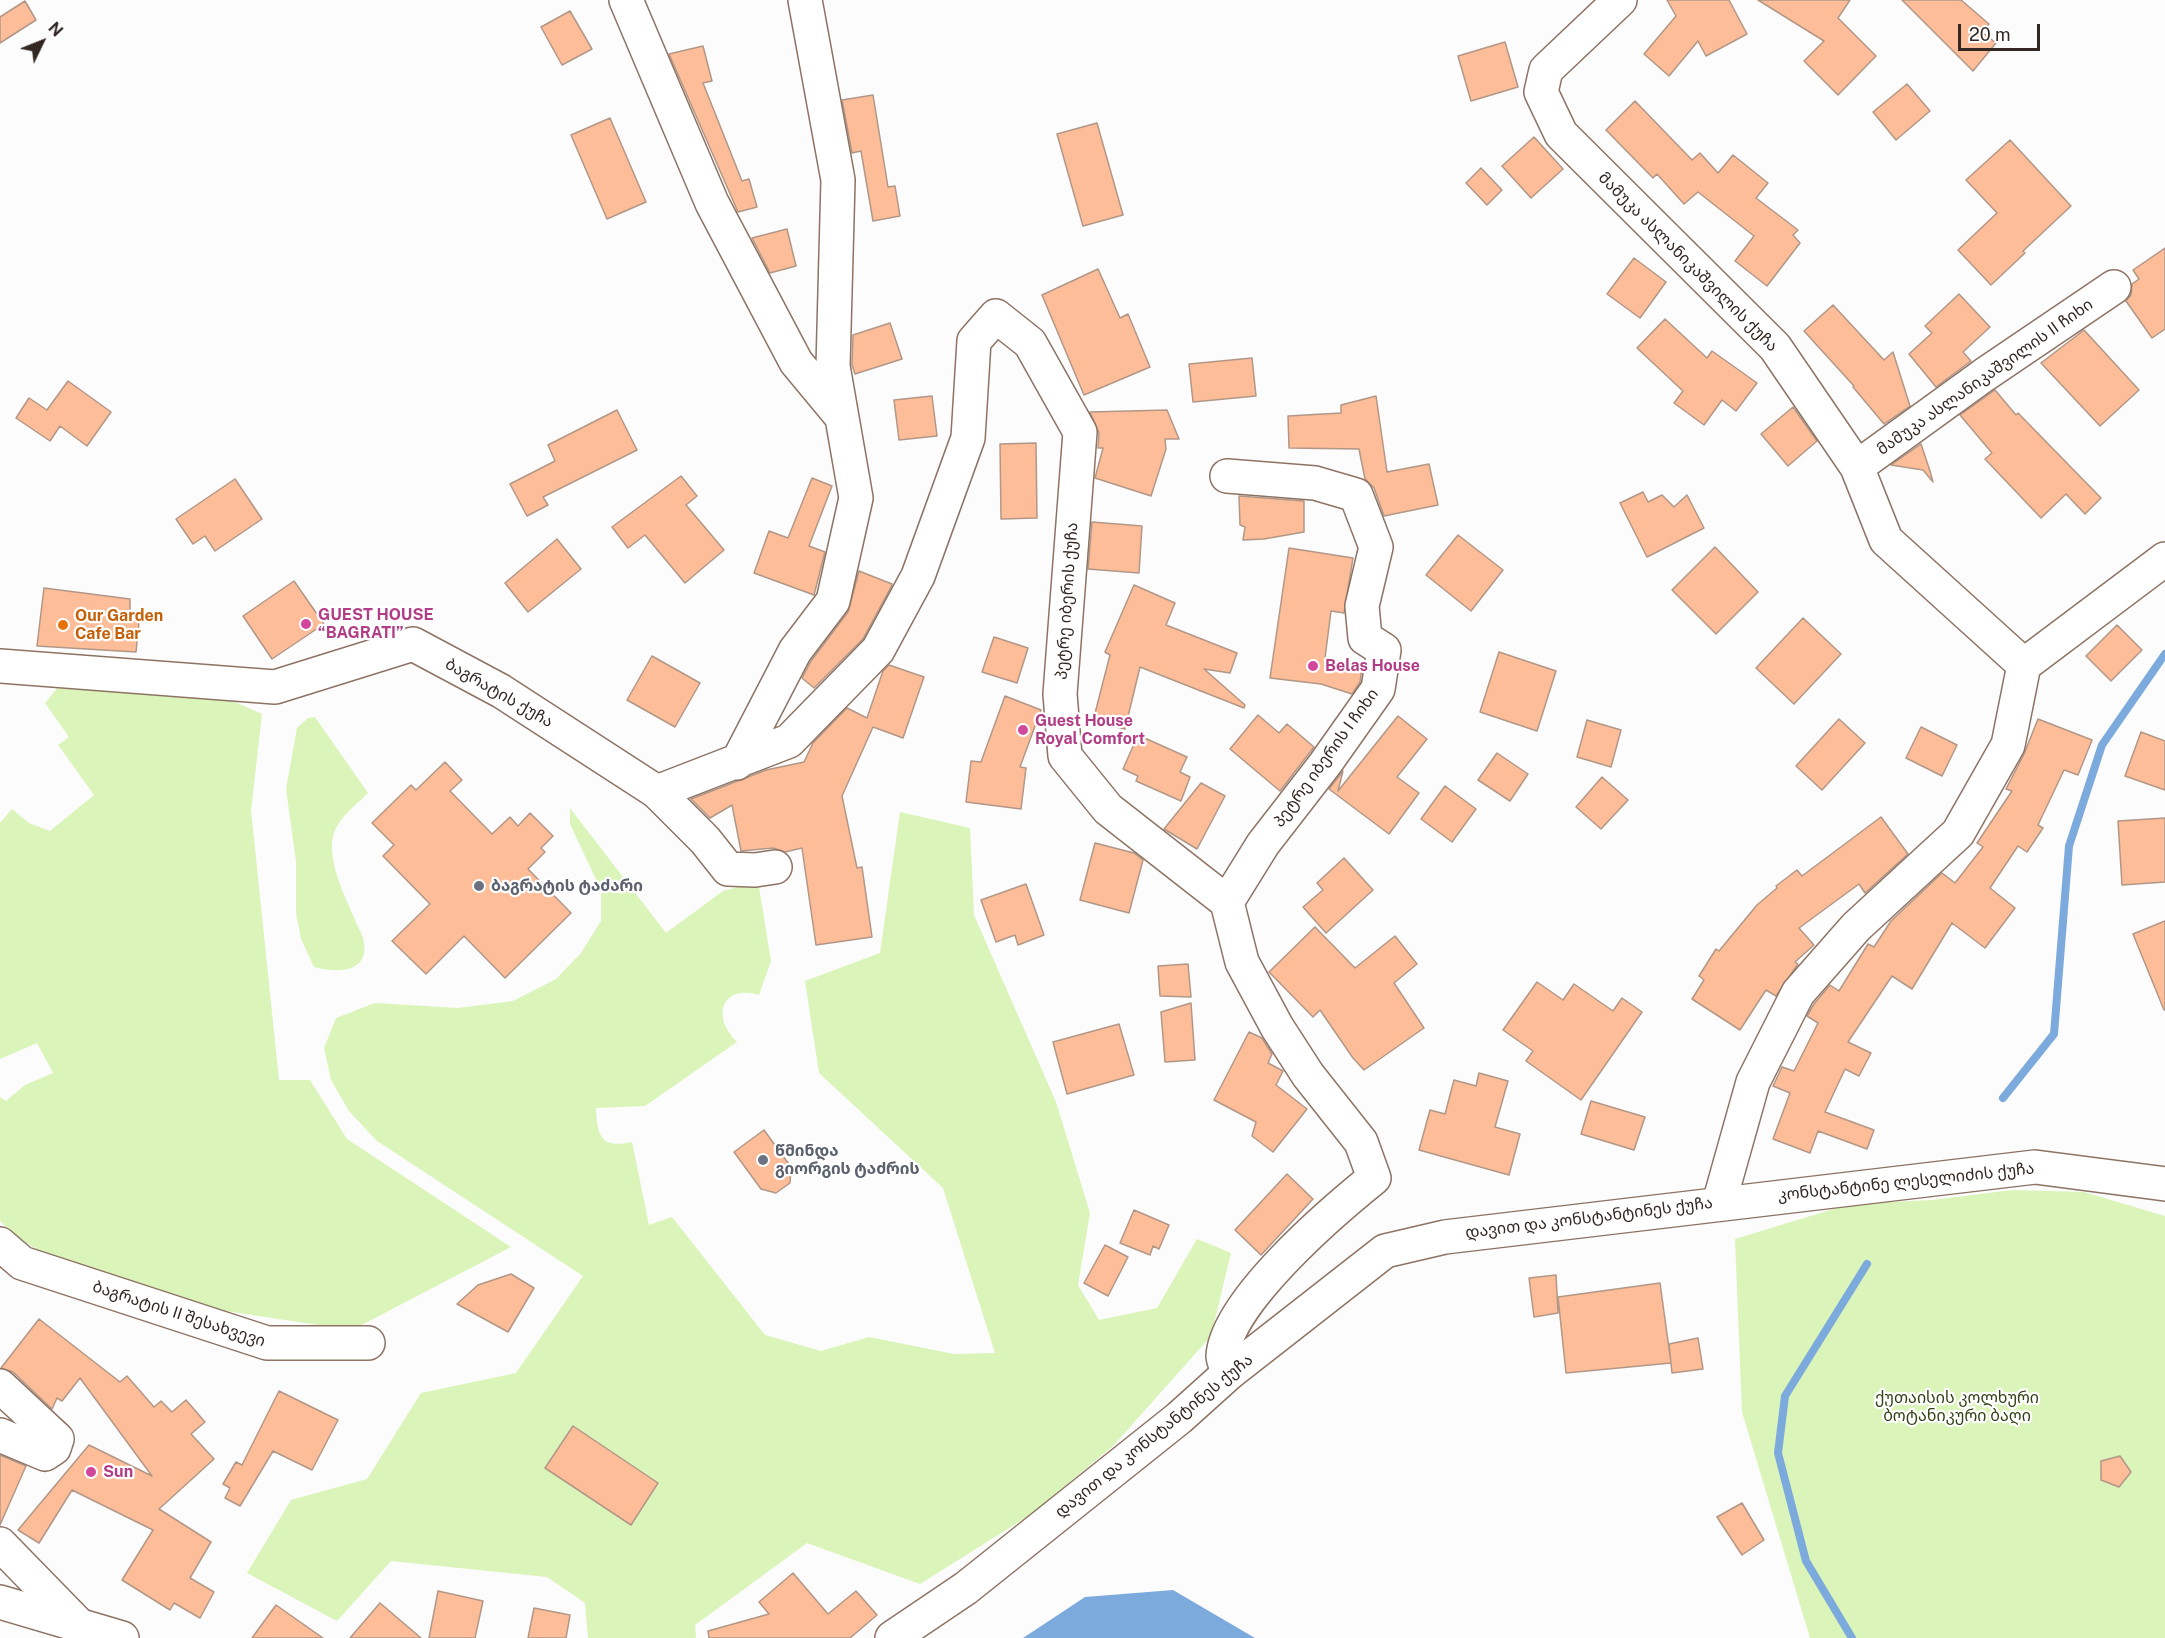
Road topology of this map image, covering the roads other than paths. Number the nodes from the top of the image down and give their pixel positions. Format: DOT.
graph roads {
  1 [pos="626,0"];
  2 [pos="805,0"];
  3 [pos="1620,0"];
  4 [pos="2114,287"];
  5 [pos="840,415"];
  6 [pos="1857,467"];
  7 [pos="1227,476"];
  8 [pos="2165,559"];
  9 [pos="2024,664"];
  10 [pos="0,666"];
  11 [pos="737,763"];
  12 [pos="657,792"];
  13 [pos="775,867"];
  14 [pos="1227,902"];
  15 [pos="2165,1184"];
  16 [pos="1719,1203"];
  17 [pos="0,1244"];
  18 [pos="368,1343"];
  19 [pos="1229,1373"];
  20 [pos="0,1386"];
  21 [pos="0,1435"];
  22 [pos="0,1544"];
  23 [pos="0,1602"];
  24 [pos="80,1626"];
  25 [pos="122,1638"];
  26 [pos="892,1638"];
  1 -- 5 [label="street"];
  2 -- 5 [label="street"];
  3 -- 6 [label="street, მამუკა ასლანიკაშვილის ქუჩა"];
  4 -- 6 [label="street, მამუკა ასლანიკაშვილის II ჩიხი"];
  5 -- 11 [label="street"];
  6 -- 9 [label="street, მამუკა ასლანიკაშვილის ქუჩა"];
  7 -- 14 [label="street, პეტრე იბერის I ჩიხი"];
  8 -- 9 [label="street"];
  9 -- 16 [label="street, დავით და კონსტანტინეს ქუჩა"];
  10 -- 12 [label="street, ბაგრატის ქუჩა"];
  11 -- 12 [label="street, პეტრე იბერის ქუჩა"];
  11 -- 14 [label="street, პეტრე იბერის ქუჩა"];
  12 -- 13 [label="street, ბაგრატის ქუჩა"];
  14 -- 19 [label="street"];
  15 -- 16 [label="street, კონსტანტინე ლესელიძის ქუჩა"];
  16 -- 19 [label="street, დავით და კონსტანტინეს ქუჩა"];
  17 -- 18 [label="street, ბაგრატის II შესახვევი"];
  19 -- 26 [label="street, დავით და კონსტანტინეს ქუჩა"];
  20 -- 21 [label="street"];
  22 -- 24 [label="street"];
  23 -- 24 [label="street"];
  24 -- 25 [label="street"];
}
